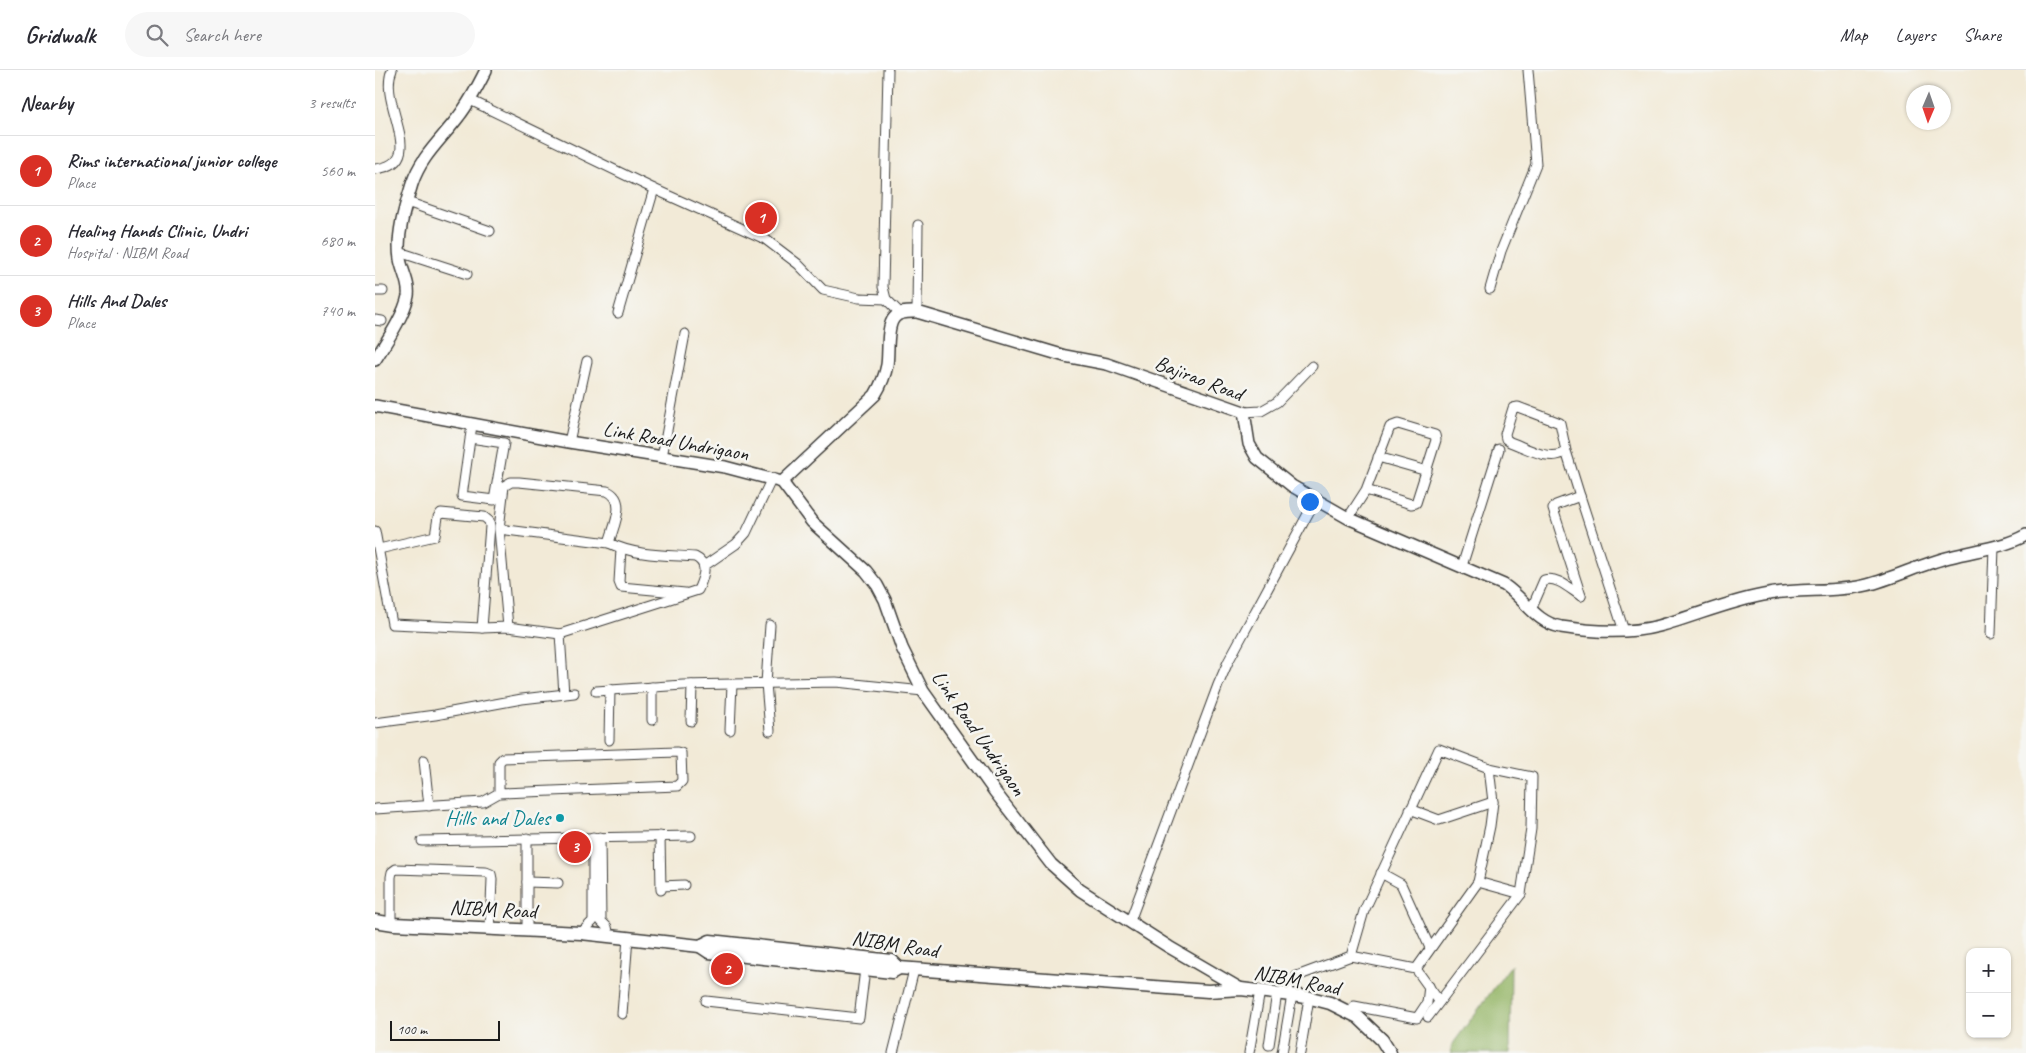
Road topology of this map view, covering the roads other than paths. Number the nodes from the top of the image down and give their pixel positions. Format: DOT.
graph roads {
  1 [pos="392,70"];
  2 [pos="486,70"];
  3 [pos="888,70"];
  4 [pos="1528,70"];
  5 [pos="470,100"];
  6 [pos="375,170"];
  7 [pos="654,189"];
  8 [pos="407,202"];
  9 [pos="918,225"];
  10 [pos="490,231"];
  11 [pos="399,252"];
  12 [pos="467,274"];
  13 [pos="1490,288"];
  14 [pos="887,299"];
  15 [pos="917,312"];
  16 [pos="618,313"];
  17 [pos="899,313"];
  18 [pos="685,334"];
  19 [pos="375,360"];
  20 [pos="587,361"];
  21 [pos="1312,366"];
  22 [pos="375,406"];
  23 [pos="1244,412"];
  24 [pos="472,425"];
  25 [pos="470,438"];
  26 [pos="569,442"];
  27 [pos="1499,449"];
  28 [pos="1566,451"];
  29 [pos="662,457"];
  30 [pos="1378,457"];
  31 [pos="1427,471"];
  32 [pos="782,478"];
  33 [pos="1366,490"];
  34 [pos="1580,496"];
  35 [pos="1316,500"];
  36 [pos="1348,518"];
  37 [pos="499,529"];
  38 [pos="375,532"];
  39 [pos="2026,535"];
  40 [pos="609,543"];
  41 [pos="1994,547"];
  42 [pos="379,549"];
  43 [pos="621,549"];
  44 [pos="704,566"];
  45 [pos="1462,566"];
  46 [pos="690,594"];
  47 [pos="1531,610"];
  48 [pos="769,625"];
  49 [pos="508,626"];
  50 [pos="482,628"];
  51 [pos="1624,631"];
  52 [pos="560,634"];
  53 [pos="1991,634"];
  54 [pos="766,683"];
  55 [pos="732,684"];
  56 [pos="692,685"];
  57 [pos="652,687"];
  58 [pos="610,689"];
  59 [pos="596,691"];
  60 [pos="923,691"];
  61 [pos="574,693"];
  62 [pos="564,694"];
  63 [pos="652,720"];
  64 [pos="691,721"];
  65 [pos="375,723"];
  66 [pos="730,730"];
  67 [pos="770,731"];
  68 [pos="609,740"];
  69 [pos="424,760"];
  70 [pos="1489,768"];
  71 [pos="499,793"];
  72 [pos="1493,802"];
  73 [pos="429,806"];
  74 [pos="1410,809"];
  75 [pos="375,810"];
  76 [pos="660,836"];
  77 [pos="691,836"];
  78 [pos="597,837"];
  79 [pos="527,838"];
  80 [pos="422,841"];
  81 [pos="1381,873"];
  82 [pos="527,882"];
  83 [pos="597,882"];
  84 [pos="1478,882"];
  85 [pos="558,883"];
  86 [pos="684,886"];
  87 [pos="1521,894"];
  88 [pos="375,921"];
  89 [pos="1130,921"];
  90 [pos="391,923"];
  91 [pos="490,929"];
  92 [pos="527,931"];
  93 [pos="581,933"];
  94 [pos="609,936"];
  95 [pos="628,938"];
  96 [pos="700,946"];
  97 [pos="1430,948"];
  98 [pos="1351,956"];
  99 [pos="899,968"];
  100 [pos="865,969"];
  101 [pos="1416,969"];
  102 [pos="914,970"];
  103 [pos="1429,986"];
  104 [pos="1241,989"];
  105 [pos="1260,991"];
  106 [pos="1285,994"];
  107 [pos="1309,998"];
  108 [pos="706,1001"];
  109 [pos="1439,1001"];
  110 [pos="1354,1006"];
  111 [pos="621,1014"];
  112 [pos="1428,1017"];
  113 [pos="1269,1045"];
  114 [pos="893,1053"];
  115 [pos="1249,1053"];
  116 [pos="1282,1053"];
  117 [pos="1300,1053"];
  118 [pos="1390,1053"];
  1 -- 6 [label="street"];
  2 -- 5 [label="street"];
  3 -- 14 [label="street"];
  4 -- 13 [label="street"];
  5 -- 7 [label="street"];
  5 -- 8 [label="street"];
  7 -- 14 [label="street"];
  7 -- 16 [label="street"];
  8 -- 10 [label="street"];
  8 -- 11 [label="street"];
  9 -- 15 [label="street"];
  11 -- 12 [label="street"];
  11 -- 19 [label="street"];
  14 -- 17 [label="street"];
  15 -- 17 [label="street, Bajirao Road"];
  15 -- 23 [label="street, Bajirao Road"];
  17 -- 32 [label="street"];
  18 -- 29 [label="street"];
  20 -- 26 [label="street"];
  21 -- 23 [label="street"];
  22 -- 24 [label="street, Link Road Undrigaon"];
  23 -- 35 [label="street, Bajirao Road"];
  24 -- 25 [label="street"];
  24 -- 26 [label="street, Link Road Undrigaon"];
  25 -- 25 [label="street"];
  26 -- 29 [label="street, Link Road Undrigaon"];
  27 -- 45 [label="street"];
  28 -- 28 [label="street"];
  28 -- 34 [label="street"];
  29 -- 32 [label="street, Link Road Undrigaon"];
  30 -- 31 [label="street"];
  30 -- 31 [label="street"];
  30 -- 33 [label="street"];
  31 -- 33 [label="street"];
  32 -- 44 [label="street"];
  32 -- 60 [label="street, Link Road Undrigaon"];
  33 -- 36 [label="street"];
  34 -- 47 [label="street"];
  34 -- 51 [label="street"];
  35 -- 36 [label="street, Bajirao Road"];
  35 -- 89 [label="street"];
  36 -- 45 [label="street, Bajirao Road"];
  37 -- 40 [label="street"];
  37 -- 40 [label="street"];
  37 -- 49 [label="street"];
  38 -- 42 [label="street"];
  39 -- 41 [label="street, Bajirao Road"];
  40 -- 43 [label="street"];
  41 -- 51 [label="street, Bajirao Road"];
  41 -- 53 [label="street"];
  42 -- 50 [label="street"];
  42 -- 50 [label="street"];
  43 -- 44 [label="street"];
  43 -- 46 [label="street"];
  44 -- 46 [label="street"];
  45 -- 47 [label="street, Bajirao Road"];
  46 -- 52 [label="street"];
  47 -- 51 [label="street, Bajirao Road"];
  48 -- 54 [label="street"];
  49 -- 50 [label="street"];
  49 -- 52 [label="street"];
  52 -- 62 [label="street"];
  54 -- 55 [label="street"];
  54 -- 60 [label="street"];
  54 -- 67 [label="street"];
  55 -- 56 [label="street"];
  55 -- 66 [label="street"];
  56 -- 57 [label="street"];
  56 -- 64 [label="street"];
  57 -- 58 [label="street"];
  57 -- 63 [label="street"];
  58 -- 59 [label="street"];
  58 -- 68 [label="street"];
  60 -- 89 [label="street, Link Road Undrigaon"];
  61 -- 62 [label="street"];
  62 -- 65 [label="street"];
  69 -- 73 [label="street"];
  70 -- 72 [label="street"];
  70 -- 74 [label="street"];
  70 -- 87 [label="street"];
  71 -- 71 [label="street"];
  71 -- 73 [label="street"];
  72 -- 74 [label="street"];
  72 -- 84 [label="street"];
  73 -- 75 [label="street"];
  74 -- 81 [label="street"];
  76 -- 77 [label="street"];
  76 -- 78 [label="street"];
  76 -- 86 [label="street"];
  78 -- 79 [label="street"];
  78 -- 83 [label="street"];
  79 -- 80 [label="street"];
  79 -- 82 [label="street"];
  81 -- 97 [label="street"];
  81 -- 98 [label="street"];
  82 -- 85 [label="street"];
  82 -- 92 [label="street"];
  83 -- 93 [label="street"];
  83 -- 94 [label="street"];
  84 -- 87 [label="street"];
  84 -- 97 [label="street"];
  87 -- 109 [label="street"];
  88 -- 90 [label="main road, NIBM Road"];
  89 -- 104 [label="street, Link Road Undrigaon"];
  90 -- 91 [label="main road, NIBM Road"];
  90 -- 91 [label="street"];
  91 -- 92 [label="main road, NIBM Road"];
  92 -- 93 [label="main road, NIBM Road"];
  93 -- 94 [label="main road, NIBM Road"];
  94 -- 95 [label="main road, NIBM Road"];
  95 -- 96 [label="main road, NIBM Road"];
  95 -- 111 [label="street"];
  96 -- 99 [label="main road, NIBM Road"];
  96 -- 100 [label="main road"];
  97 -- 101 [label="street"];
  98 -- 101 [label="street"];
  98 -- 106 [label="street"];
  99 -- 100 [label="main road"];
  99 -- 102 [label="main road, NIBM Road"];
  100 -- 108 [label="street"];
  101 -- 103 [label="street"];
  102 -- 104 [label="main road, NIBM Road"];
  102 -- 114 [label="street"];
  103 -- 109 [label="street"];
  103 -- 110 [label="street"];
  104 -- 105 [label="main road, NIBM Road"];
  105 -- 106 [label="main road, NIBM Road"];
  105 -- 115 [label="street"];
  106 -- 107 [label="main road, NIBM Road"];
  106 -- 113 [label="street"];
  106 -- 116 [label="street"];
  107 -- 117 [label="street"];
  107 -- 118 [label="main road, NIBM Road"];
  109 -- 112 [label="street"];
}
